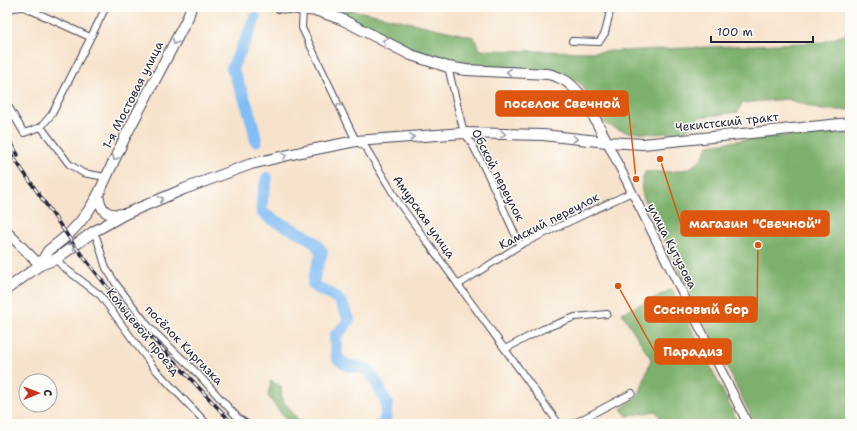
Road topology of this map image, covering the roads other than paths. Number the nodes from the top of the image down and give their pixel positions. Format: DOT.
graph roads {
  1 [pos="21,7"];
  2 [pos="24,7"];
  3 [pos="106,7"];
  4 [pos="191,7"];
  5 [pos="278,7"];
  6 [pos="630,7"];
  7 [pos="303,8"];
  8 [pos="611,8"];
  9 [pos="7,10"];
  10 [pos="90,37"];
  11 [pos="572,41"];
  12 [pos="448,67"];
  13 [pos="7,104"];
  14 [pos="850,123"];
  15 [pos="41,127"];
  16 [pos="464,133"];
  17 [pos="356,141"];
  18 [pos="607,142"];
  19 [pos="106,177"];
  20 [pos="632,192"];
  21 [pos="98,195"];
  22 [pos="125,214"];
  23 [pos="7,232"];
  24 [pos="93,232"];
  25 [pos="520,245"];
  26 [pos="56,259"];
  27 [pos="40,265"];
  28 [pos="458,285"];
  29 [pos="7,289"];
  30 [pos="607,314"];
  31 [pos="505,349"];
  32 [pos="632,393"];
  33 [pos="207,424"];
  34 [pos="247,424"];
  35 [pos="559,424"];
  36 [pos="573,424"];
  37 [pos="748,424"];
  1 -- 9 [label="street"];
  2 -- 10 [label="street"];
  3 -- 10 [label="street"];
  4 -- 19 [label="main road, 1-я Мостовая улица, one-way"];
  5 -- 7 [label="main road"];
  6 -- 8 [label="street"];
  12 -- 7 [label="main road, one-way"];
  17 -- 7 [label="street, Амурская улица, one-way"];
  8 -- 11 [label="street"];
  10 -- 15 [label="street"];
  12 -- 16 [label="street, Обской переулок"];
  18 -- 12 [label="main road, one-way"];
  13 -- 15 [label="street"];
  14 -- 18 [label="main road, Чекистский тракт"];
  15 -- 19 [label="street"];
  17 -- 16 [label="main road, Чекистский тракт, one-way"];
  16 -- 18 [label="main road, Чекистский тракт, one-way"];
  16 -- 25 [label="street, Обской переулок"];
  22 -- 17 [label="main road, Чекистский тракт, one-way"];
  17 -- 28 [label="street, Амурская улица"];
  18 -- 20 [label="street, улица Кутузова"];
  19 -- 21 [label="main road, 1-я Мостовая улица"];
  20 -- 25 [label="street, Камский переулок"];
  20 -- 37 [label="street, улица Кутузова"];
  21 -- 22 [label="main road"];
  21 -- 27 [label="main road, 1-я Мостовая улица"];
  22 -- 24 [label="main road, Чекистский тракт"];
  23 -- 27 [label="main road"];
  26 -- 24 [label="main road, Чекистский тракт, one-way"];
  24 -- 34 [label="street, посёлок Киргизка"];
  25 -- 28 [label="street, Камский переулок"];
  26 -- 27 [label="main road, Чекистский тракт"];
  26 -- 33 [label="street, Кольцевой проезд"];
  27 -- 29 [label="main road"];
  28 -- 31 [label="street, Амурская улица"];
  30 -- 31 [label="street"];
  31 -- 35 [label="street, Амурская улица"];
  32 -- 36 [label="street"];
}
